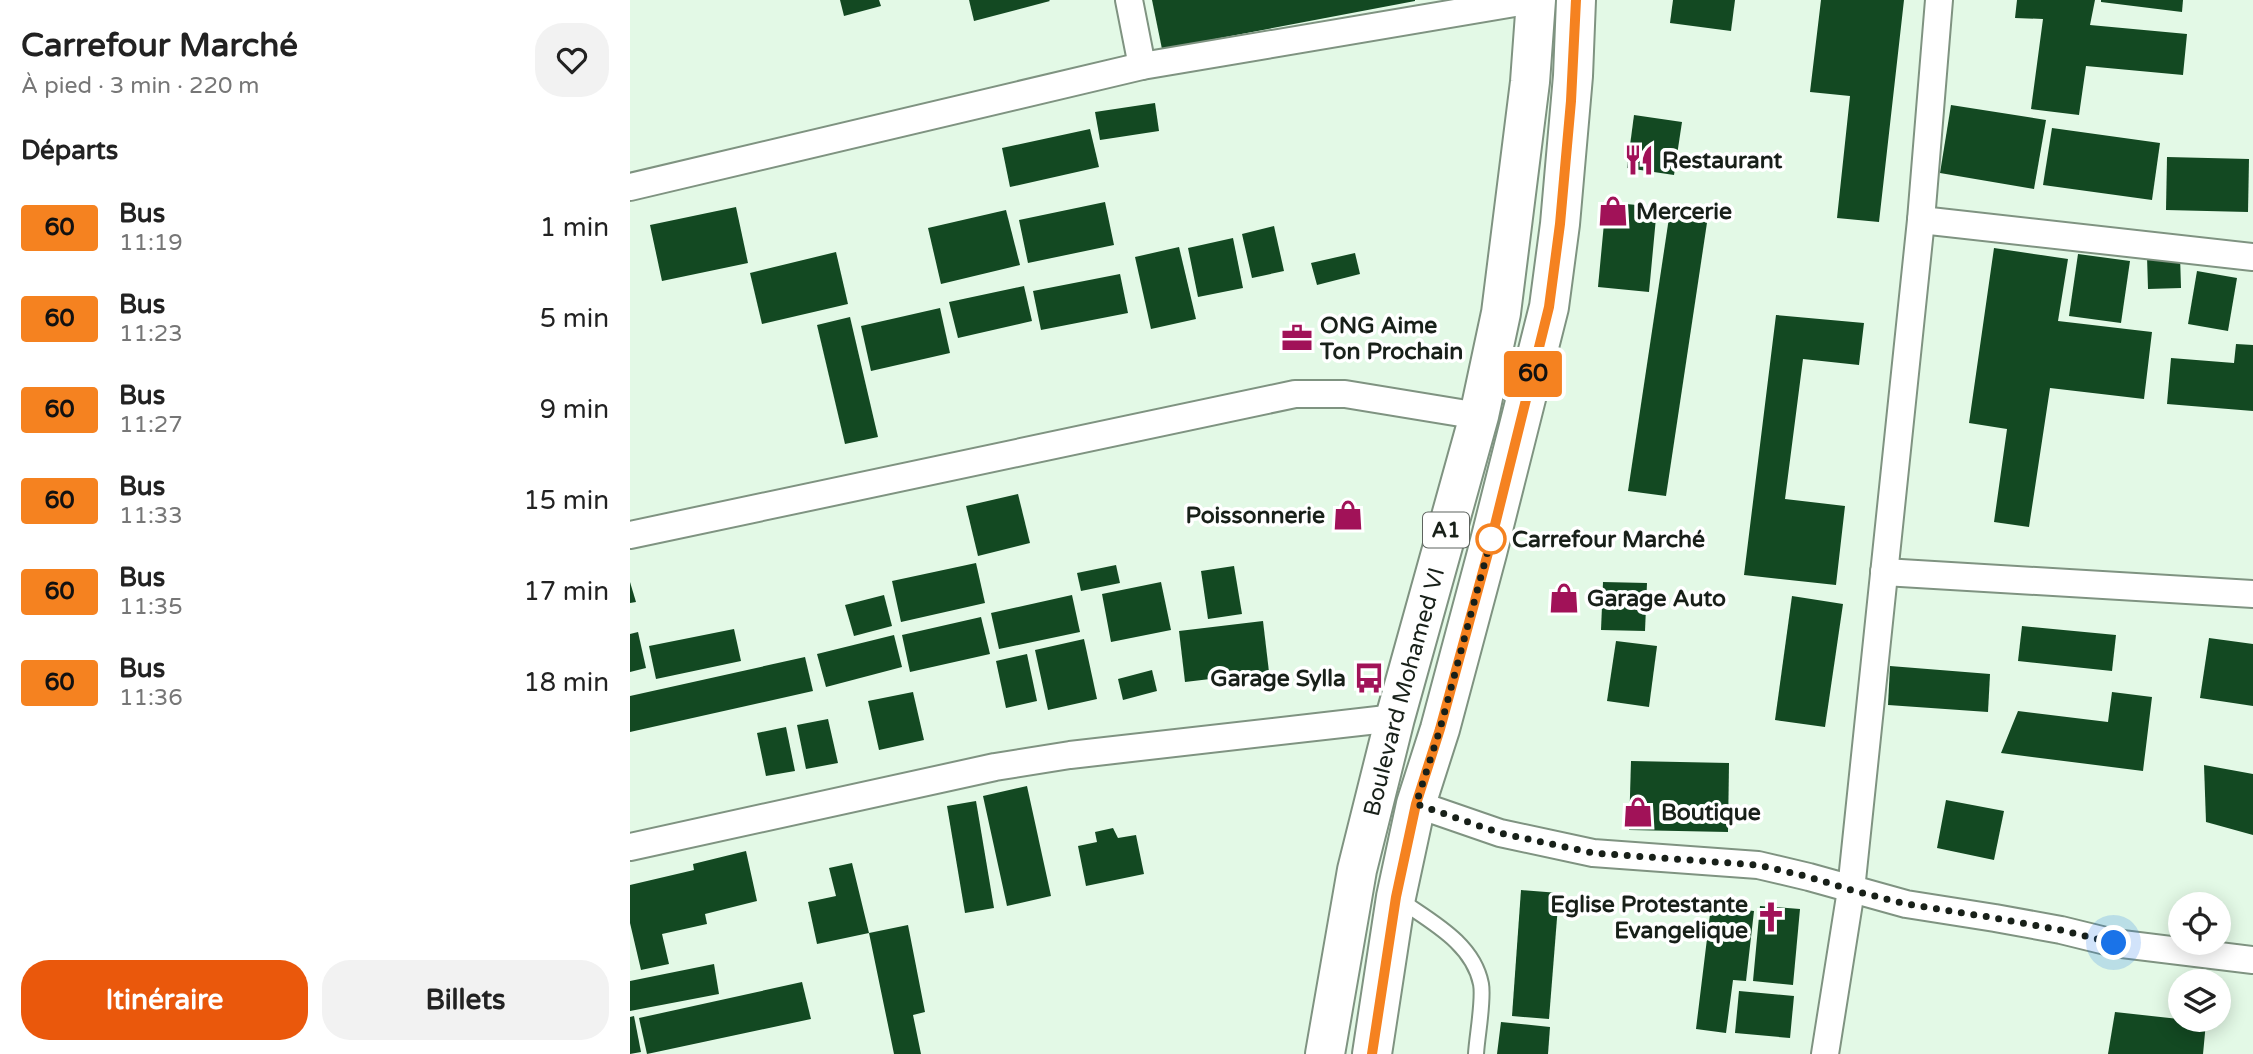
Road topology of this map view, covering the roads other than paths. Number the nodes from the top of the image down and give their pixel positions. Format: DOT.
graph roads {
  1 [pos="1129,0"];
  2 [pos="1534,0"];
  3 [pos="1576,0"];
  4 [pos="1939,0"];
  5 [pos="1142,66"];
  6 [pos="630,187"];
  7 [pos="1921,220"];
  8 [pos="2253,257"];
  9 [pos="1479,416"];
  10 [pos="630,535"];
  11 [pos="1884,572"];
  12 [pos="2253,594"];
  13 [pos="1395,718"];
  14 [pos="1416,804"];
  15 [pos="630,847"];
  16 [pos="1851,890"];
  17 [pos="1396,897"];
  18 [pos="2253,960"];
  19 [pos="1332,1011"];
  20 [pos="1375,1036"];
  21 [pos="1325,1054"];
  22 [pos="1476,1054"];
  23 [pos="1825,1054"];
  1 -- 5 [label="street"];
  2 -- 5 [label="street"];
  2 -- 9 [label="main road, Boulevard Mohamed VI / A1"];
  3 -- 14 [label="main road, Boulevard Mohamed VI / A1"];
  4 -- 7 [label="street"];
  5 -- 6 [label="street"];
  7 -- 8 [label="street"];
  7 -- 11 [label="street"];
  9 -- 10 [label="street"];
  9 -- 13 [label="main road, Boulevard Mohamed VI / A1"];
  11 -- 12 [label="street"];
  11 -- 16 [label="street"];
  13 -- 15 [label="street"];
  13 -- 19 [label="main road, Boulevard Mohamed VI / A1"];
  14 -- 16 [label="street"];
  14 -- 17 [label="main road, Boulevard Mohamed VI / A1"];
  16 -- 18 [label="street"];
  16 -- 23 [label="street"];
  17 -- 20 [label="main road, Boulevard Mohamed VI / A1"];
  17 -- 22 [label="lane"];
  19 -- 20 [label="main road"];
  19 -- 21 [label="main road, Boulevard Mohamed VI / A1"];
}
